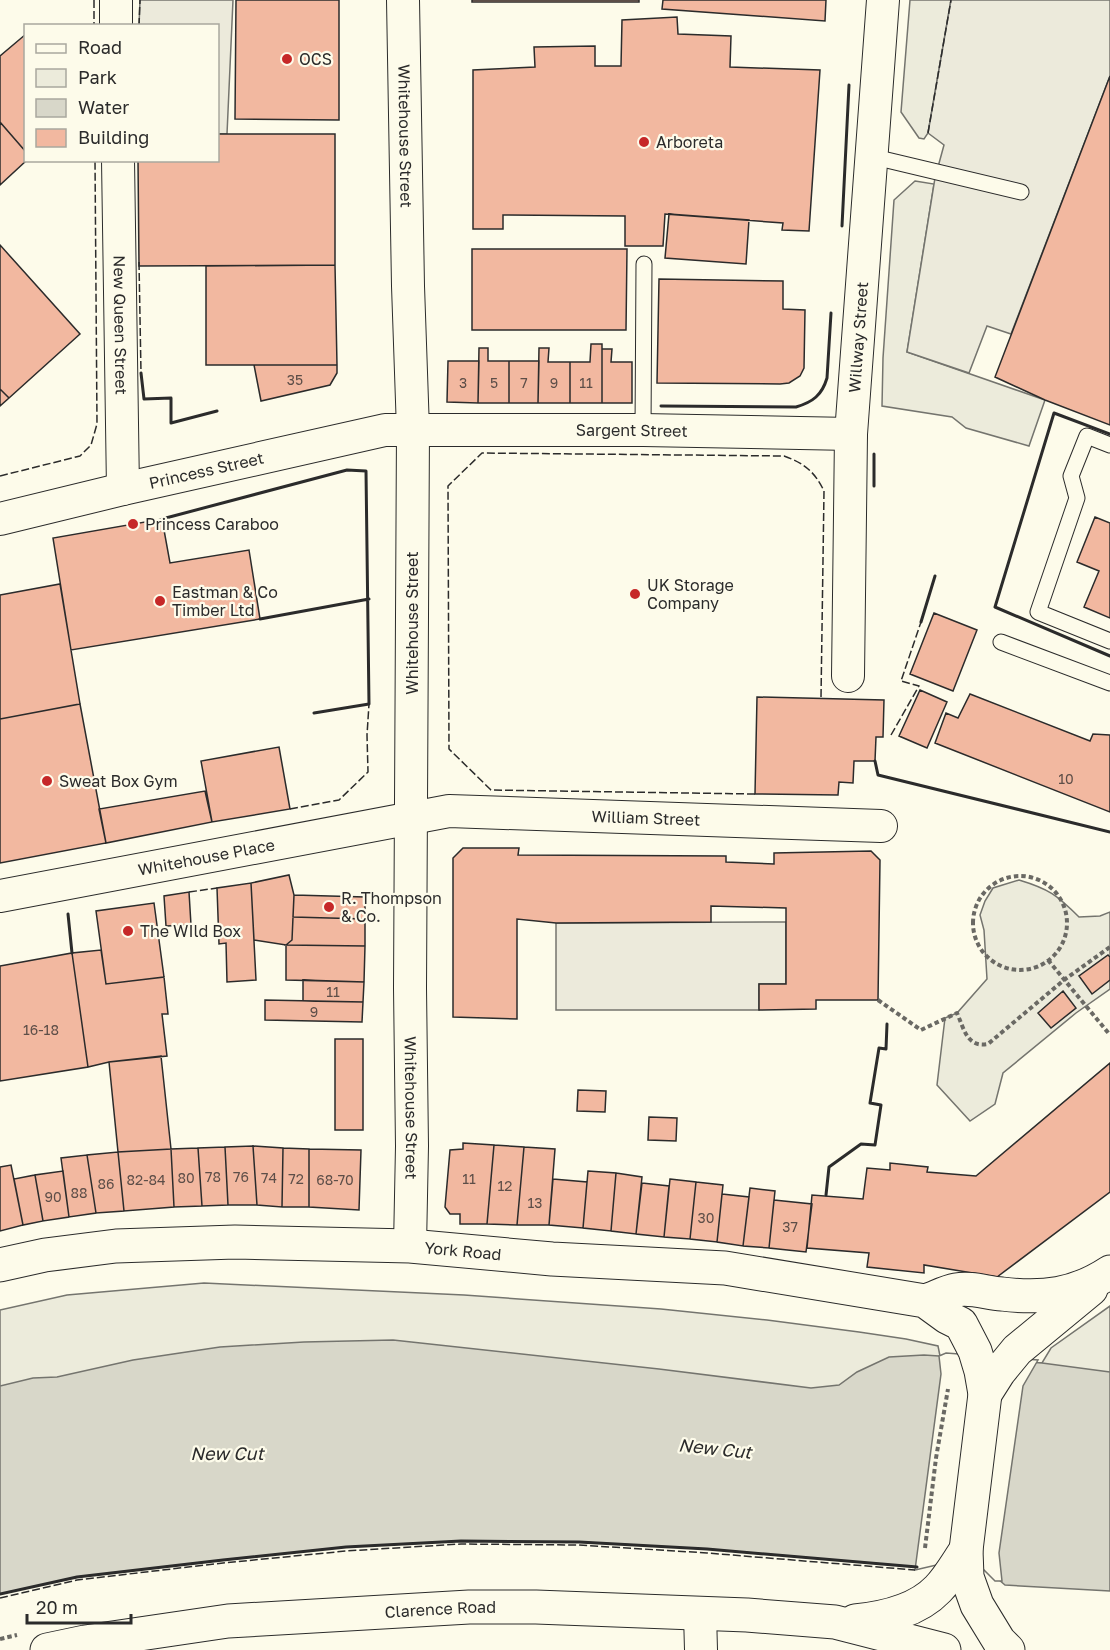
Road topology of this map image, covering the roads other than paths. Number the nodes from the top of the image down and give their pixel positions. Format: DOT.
graph roads {
  1 [pos="116,0"];
  2 [pos="403,0"];
  3 [pos="883,0"];
  4 [pos="116,24"];
  5 [pos="870,156"];
  6 [pos="118,162"];
  7 [pos="1021,192"];
  8 [pos="644,264"];
  9 [pos="413,430"];
  10 [pos="643,430"];
  11 [pos="851,434"];
  12 [pos="1110,445"];
  13 [pos="123,489"];
  14 [pos="0,519"];
  15 [pos="1110,640"];
  16 [pos="1001,642"];
  17 [pos="848,676"];
  18 [pos="1110,683"];
  19 [pos="412,818"];
  20 [pos="881,826"];
  21 [pos="0,896"];
  22 [pos="410,1246"];
  23 [pos="0,1265"];
  24 [pos="1110,1272"];
  25 [pos="925,1301"];
  26 [pos="985,1394"];
  27 [pos="952,1564"];
  28 [pos="700,1614"];
  29 [pos="836,1622"];
  30 [pos="47,1650"];
  31 [pos="701,1650"];
  32 [pos="944,1650"];
  33 [pos="1008,1650"];
  1 -- 4 [label="street"];
  2 -- 9 [label="street, Whitehouse Street"];
  3 -- 5 [label="street, Willway Street"];
  5 -- 7 [label="lane"];
  5 -- 11 [label="street, Willway Street"];
  6 -- 13 [label="street, New Queen Street"];
  8 -- 10 [label="lane"];
  9 -- 10 [label="street, Sargent Street"];
  9 -- 13 [label="street, Princess Street"];
  9 -- 19 [label="street, Whitehouse Street"];
  10 -- 11 [label="street, Sargent Street"];
  11 -- 17 [label="street, Willway Street"];
  12 -- 15 [label="lane"];
  13 -- 14 [label="street, Princess Street"];
  16 -- 18 [label="lane"];
  19 -- 20 [label="street, William Street"];
  19 -- 21 [label="street, Whitehouse Place"];
  19 -- 22 [label="street, Whitehouse Street"];
  22 -- 23 [label="highway, York Road"];
  22 -- 25 [label="highway, York Road"];
  24 -- 25 [label="highway, York Road"];
  24 -- 26 [label="highway"];
  25 -- 26 [label="highway, York Road"];
  26 -- 27 [label="highway"];
  27 -- 29 [label="highway, Clarence Road"];
  27 -- 33 [label="highway"];
  28 -- 29 [label="highway, Clarence Road"];
  28 -- 30 [label="highway, Clarence Road"];
  28 -- 31 [label="street"];
  29 -- 32 [label="highway, Clarence Road"];
}
